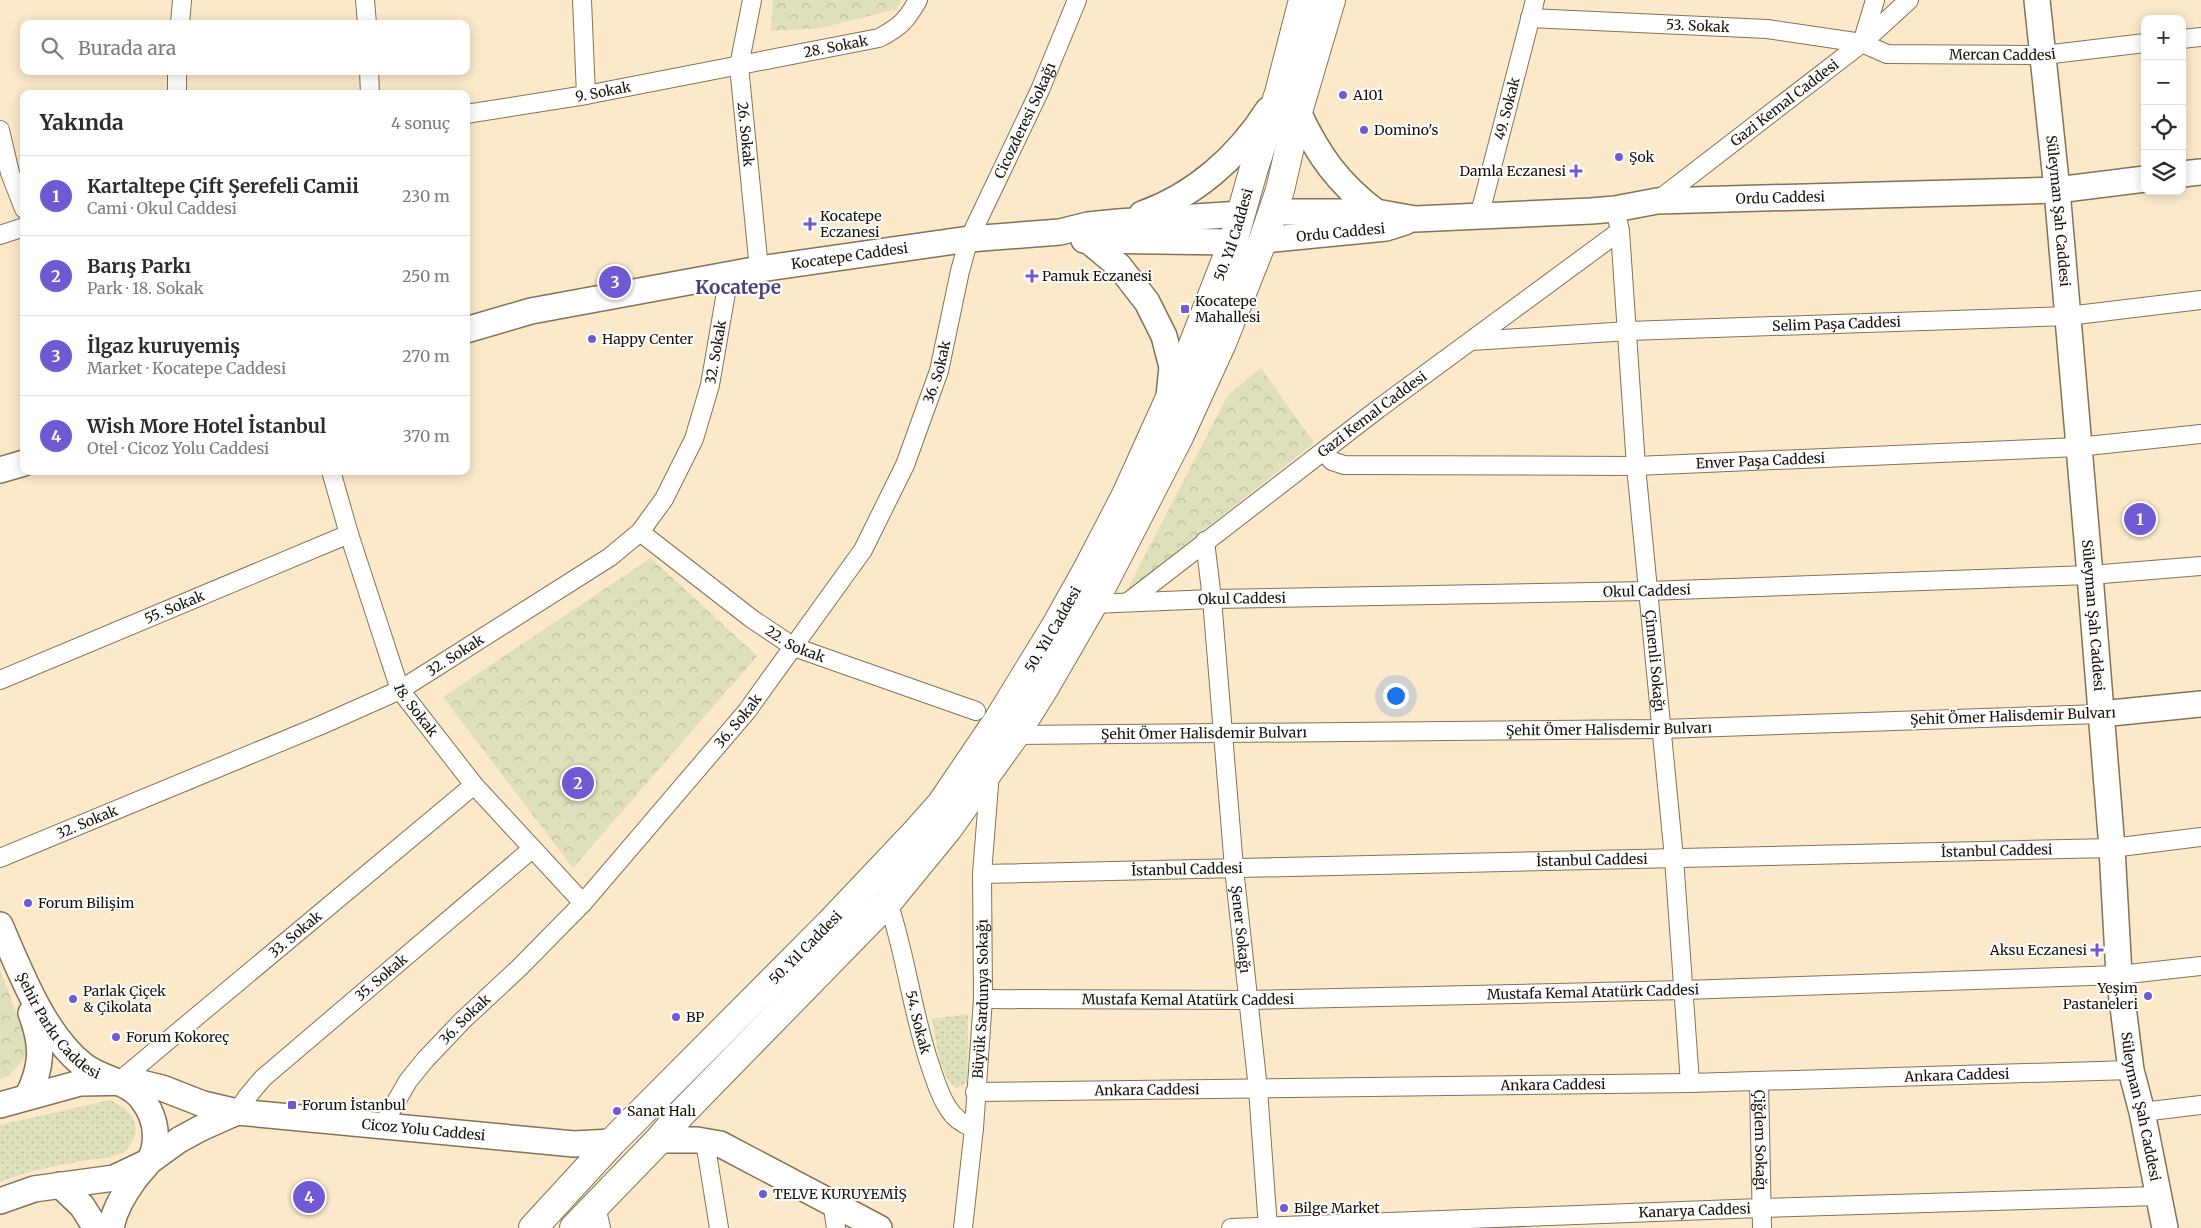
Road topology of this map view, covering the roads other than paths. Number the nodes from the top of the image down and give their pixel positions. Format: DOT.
graph roads {
  1 [pos="182,0"];
  2 [pos="366,0"];
  3 [pos="582,0"];
  4 [pos="752,0"];
  5 [pos="918,0"];
  6 [pos="1077,0"];
  7 [pos="1304,0"];
  8 [pos="1331,0"];
  9 [pos="1535,0"];
  10 [pos="1875,0"];
  11 [pos="1910,0"];
  12 [pos="2037,0"];
  13 [pos="1530,18"];
  14 [pos="180,20"];
  15 [pos="367,20"];
  16 [pos="2201,37"];
  17 [pos="2186,39"];
  18 [pos="1862,43"];
  19 [pos="2141,43"];
  20 [pos="2044,55"];
  21 [pos="739,66"];
  22 [pos="177,75"];
  23 [pos="369,75"];
  24 [pos="177,90"];
  25 [pos="370,90"];
  26 [pos="1279,93"];
  27 [pos="586,95"];
  28 [pos="1298,112"];
  29 [pos="470,113"];
  30 [pos="0,130"];
  31 [pos="2201,172"];
  32 [pos="2186,174"];
  33 [pos="2141,180"];
  34 [pos="2057,190"];
  35 [pos="20,199"];
  36 [pos="1657,200"];
  37 [pos="1273,212"];
  38 [pos="1376,212"];
  39 [pos="1241,214"];
  40 [pos="1479,217"];
  41 [pos="1415,219"];
  42 [pos="1618,220"];
  43 [pos="1118,222"];
  44 [pos="20,228"];
  45 [pos="1060,232"];
  46 [pos="0,235"];
  47 [pos="969,239"];
  48 [pos="1263,240"];
  49 [pos="1090,242"];
  50 [pos="1233,242"];
  51 [pos="759,269"];
  52 [pos="729,275"];
  53 [pos="2201,300"];
  54 [pos="2068,316"];
  55 [pos="470,329"];
  56 [pos="1628,331"];
  57 [pos="1472,341"];
  58 [pos="1169,401"];
  59 [pos="2201,434"];
  60 [pos="2078,447"];
  61 [pos="1324,451"];
  62 [pos="20,464"];
  63 [pos="1636,466"];
  64 [pos="0,470"];
  65 [pos="331,475"];
  66 [pos="640,532"];
  67 [pos="349,534"];
  68 [pos="1205,541"];
  69 [pos="2201,566"];
  70 [pos="2090,575"];
  71 [pos="1648,591"];
  72 [pos="1212,599"];
  73 [pos="1128,602"];
  74 [pos="1093,604"];
  75 [pos="794,646"];
  76 [pos="0,680"];
  77 [pos="400,690"];
  78 [pos="2201,704"];
  79 [pos="976,711"];
  80 [pos="2101,714"];
  81 [pos="1662,729"];
  82 [pos="1223,733"];
  83 [pos="1016,735"];
  84 [pos="990,769"];
  85 [pos="474,785"];
  86 [pos="2201,837"];
  87 [pos="2112,848"];
  88 [pos="532,849"];
  89 [pos="0,858"];
  90 [pos="1674,858"];
  91 [pos="1234,868"];
  92 [pos="982,874"];
  93 [pos="888,902"];
  94 [pos="583,903"];
  95 [pos="0,925"];
  96 [pos="12,953"];
  97 [pos="2201,966"];
  98 [pos="2118,975"];
  99 [pos="1684,990"];
  100 [pos="984,999"];
  101 [pos="1249,1000"];
  102 [pos="2131,1070"];
  103 [pos="1759,1081"];
  104 [pos="118,1083"];
  105 [pos="1690,1083"];
  106 [pos="1258,1089"];
  107 [pos="975,1092"];
  108 [pos="27,1097"];
  109 [pos="0,1105"];
  110 [pos="2201,1105"];
  111 [pos="238,1112"];
  112 [pos="2142,1112"];
  113 [pos="382,1126"];
  114 [pos="974,1128"];
  115 [pos="659,1140"];
  116 [pos="705,1141"];
  117 [pos="612,1142"];
  118 [pos="150,1161"];
  119 [pos="60,1185"];
  120 [pos="2158,1196"];
  121 [pos="0,1201"];
  122 [pos="832,1202"];
  123 [pos="1762,1208"];
  124 [pos="598,1217"];
  125 [pos="1268,1227"];
  126 [pos="96,1228"];
  127 [pos="111,1228"];
  128 [pos="533,1228"];
  129 [pos="574,1228"];
  130 [pos="719,1228"];
  131 [pos="836,1228"];
  132 [pos="879,1228"];
  133 [pos="964,1228"];
  134 [pos="1231,1228"];
  135 [pos="1762,1228"];
  136 [pos="2165,1228"];
  1 -- 14 [label="street"];
  2 -- 15 [label="street"];
  3 -- 27 [label="street"];
  4 -- 21 [label="street, 26. Sokak"];
  5 -- 21 [label="street, 28. Sokak"];
  6 -- 47 [label="street, Cicozderesi Sokağı"];
  7 -- 26 [label="main road, 50. Yıl Caddesi"];
  8 -- 28 [label="main road, 50. Yıl Caddesi"];
  9 -- 13 [label="street, 49. Sokak"];
  10 -- 18 [label="street"];
  11 -- 18 [label="street, Gazi Kemal Caddesi"];
  12 -- 20 [label="street, Süleyman Şah Caddesi"];
  13 -- 18 [label="street, 53. Sokak"];
  13 -- 40 [label="street, 49. Sokak"];
  16 -- 17 [label="street"];
  18 -- 20 [label="street, Mercan Caddesi"];
  18 -- 36 [label="street, Gazi Kemal Caddesi"];
  19 -- 20 [label="street, Mercan Caddesi"];
  20 -- 34 [label="street, Süleyman Şah Caddesi"];
  21 -- 27 [label="street, 9. Sokak"];
  21 -- 51 [label="street, 26. Sokak"];
  22 -- 24 [label="street"];
  23 -- 25 [label="street"];
  26 -- 39 [label="main road, 50. Yıl Caddesi"];
  26 -- 43 [label="street"];
  27 -- 29 [label="street, 9. Sokak"];
  28 -- 37 [label="main road, 50. Yıl Caddesi"];
  28 -- 38 [label="street"];
  30 -- 35 [label="street"];
  31 -- 32 [label="street"];
  33 -- 34 [label="street, Ordu Caddesi"];
  34 -- 36 [label="street, Ordu Caddesi"];
  34 -- 54 [label="street, Süleyman Şah Caddesi"];
  36 -- 42 [label="street, Ordu Caddesi"];
  37 -- 38 [label="street, Ordu Caddesi"];
  37 -- 39 [label="main road"];
  37 -- 48 [label="main road, 50. Yıl Caddesi"];
  38 -- 41 [label="street, Ordu Caddesi"];
  39 -- 43 [label="street, Kocatepe Caddesi"];
  39 -- 50 [label="main road, 50. Yıl Caddesi"];
  40 -- 41 [label="street, Ordu Caddesi"];
  40 -- 42 [label="street, Ordu Caddesi"];
  41 -- 48 [label="street, Ordu Caddesi"];
  42 -- 56 [label="street, Çimenli Sokağı"];
  42 -- 57 [label="street, Gazi Kemal Caddesi"];
  43 -- 45 [label="street, Kocatepe Caddesi"];
  44 -- 46 [label="street"];
  45 -- 47 [label="street, Kocatepe Caddesi"];
  45 -- 49 [label="street, Kocatepe Caddesi"];
  47 -- 51 [label="street, Kocatepe Caddesi"];
  47 -- 75 [label="street, 36. Sokak"];
  48 -- 50 [label="main road"];
  48 -- 74 [label="main road, 50. Yıl Caddesi"];
  49 -- 50 [label="street, Kocatepe Caddesi"];
  49 -- 58 [label="street"];
  50 -- 58 [label="main road, 50. Yıl Caddesi"];
  51 -- 52 [label="street, Kocatepe Caddesi"];
  52 -- 55 [label="street, Kocatepe Caddesi"];
  52 -- 66 [label="street, 32. Sokak"];
  53 -- 54 [label="street, Selim Paşa Caddesi"];
  54 -- 56 [label="street, Selim Paşa Caddesi"];
  54 -- 60 [label="street, Süleyman Şah Caddesi"];
  56 -- 57 [label="street, Selim Paşa Caddesi"];
  56 -- 63 [label="street, Çimenli Sokağı"];
  57 -- 61 [label="street, Gazi Kemal Caddesi"];
  58 -- 117 [label="main road, 50. Yıl Caddesi"];
  59 -- 60 [label="street, Enver Paşa Caddesi"];
  60 -- 63 [label="street, Enver Paşa Caddesi"];
  60 -- 70 [label="street, Süleyman Şah Caddesi"];
  61 -- 63 [label="street, Enver Paşa Caddesi"];
  61 -- 68 [label="street, Gazi Kemal Caddesi"];
  62 -- 64 [label="street"];
  63 -- 71 [label="street, Çimenli Sokağı"];
  65 -- 67 [label="street, 18. Sokak"];
  66 -- 75 [label="street, 22. Sokak"];
  66 -- 77 [label="street, 32. Sokak"];
  67 -- 76 [label="street, 55. Sokak"];
  67 -- 77 [label="street, 18. Sokak"];
  68 -- 72 [label="street, Şener Sokağı"];
  68 -- 73 [label="street, Gazi Kemal Caddesi"];
  69 -- 70 [label="street, Okul Caddesi"];
  70 -- 71 [label="street, Okul Caddesi"];
  70 -- 80 [label="street, Süleyman Şah Caddesi"];
  71 -- 72 [label="street, Okul Caddesi"];
  71 -- 81 [label="street, Çimenli Sokağı"];
  72 -- 73 [label="street, Okul Caddesi"];
  72 -- 82 [label="street, Şener Sokağı"];
  73 -- 74 [label="street, Okul Caddesi"];
  74 -- 83 [label="main road, 50. Yıl Caddesi"];
  75 -- 79 [label="street, 22. Sokak"];
  75 -- 94 [label="street, 36. Sokak"];
  77 -- 85 [label="street, 18. Sokak"];
  77 -- 89 [label="street, 32. Sokak"];
  78 -- 80 [label="street, Şehit Ömer Halisdemir Bulvarı"];
  80 -- 81 [label="street, Şehit Ömer Halisdemir Bulvarı"];
  80 -- 87 [label="street, Süleyman Şah Caddesi"];
  81 -- 82 [label="street, Şehit Ömer Halisdemir Bulvarı"];
  81 -- 90 [label="street, Çimenli Sokağı"];
  82 -- 83 [label="street, Şehit Ömer Halisdemir Bulvarı"];
  82 -- 91 [label="street, Şener Sokağı"];
  83 -- 84 [label="main road, 50. Yıl Caddesi"];
  84 -- 92 [label="street, Büyük Sardunya Sokağı"];
  84 -- 93 [label="main road, 50. Yıl Caddesi"];
  85 -- 88 [label="street, 18. Sokak"];
  85 -- 104 [label="street, 33. Sokak"];
  86 -- 87 [label="street, İstanbul Caddesi"];
  87 -- 90 [label="street, İstanbul Caddesi"];
  87 -- 98 [label="street, Süleyman Şah Caddesi"];
  88 -- 94 [label="street, 18. Sokak"];
  88 -- 111 [label="street, 35. Sokak"];
  90 -- 91 [label="street, İstanbul Caddesi"];
  90 -- 99 [label="street, Çimenli Sokağı"];
  91 -- 92 [label="street, İstanbul Caddesi"];
  91 -- 101 [label="street, Şener Sokağı"];
  92 -- 100 [label="street, Büyük Sardunya Sokağı"];
  93 -- 114 [label="street, 54. Sokak"];
  93 -- 115 [label="main road, 50. Yıl Caddesi"];
  94 -- 113 [label="street, 36. Sokak"];
  95 -- 96 [label="street, Şehir Parkı Caddesi"];
  96 -- 104 [label="street, Şehir Parkı Caddesi"];
  96 -- 108 [label="street, Şehir Parkı Caddesi"];
  97 -- 98 [label="street, Mustafa Kemal Atatürk Caddesi"];
  98 -- 99 [label="street, Mustafa Kemal Atatürk Caddesi"];
  98 -- 102 [label="street, Süleyman Şah Caddesi"];
  99 -- 101 [label="street, Mustafa Kemal Atatürk Caddesi"];
  99 -- 105 [label="street, Çimenli Sokağı"];
  100 -- 101 [label="street, Mustafa Kemal Atatürk Caddesi"];
  100 -- 107 [label="street, Büyük Sardunya Sokağı"];
  101 -- 106 [label="street, Şener Sokağı"];
  102 -- 103 [label="street, Ankara Caddesi"];
  102 -- 112 [label="street, Süleyman Şah Caddesi"];
  103 -- 105 [label="street, Ankara Caddesi"];
  103 -- 123 [label="street, Çiğdem Sokağı"];
  104 -- 108 [label="street, Şehir Parkı Caddesi"];
  104 -- 111 [label="street, Cicoz Yolu Caddesi"];
  104 -- 118 [label="street, Şehir Parkı Caddesi"];
  105 -- 106 [label="street, Ankara Caddesi"];
  106 -- 107 [label="street, Ankara Caddesi"];
  106 -- 125 [label="street, Şener Sokağı"];
  107 -- 114 [label="street, Büyük Sardunya Sokağı"];
  108 -- 109 [label="street, Şehir Parkı Caddesi"];
  110 -- 112 [label="street"];
  111 -- 113 [label="street, Cicoz Yolu Caddesi"];
  111 -- 118 [label="street"];
  112 -- 120 [label="street, Süleyman Şah Caddesi"];
  113 -- 117 [label="street, Cicoz Yolu Caddesi"];
  114 -- 133 [label="street, Büyük Sardunya Sokağı"];
  115 -- 116 [label="street"];
  115 -- 117 [label="main road"];
  115 -- 124 [label="main road, 50. Yıl Caddesi"];
  116 -- 122 [label="street"];
  116 -- 130 [label="street"];
  117 -- 128 [label="main road, 50. Yıl Caddesi"];
  118 -- 119 [label="street"];
  118 -- 127 [label="street, Şehir Parkı Caddesi"];
  119 -- 121 [label="street"];
  119 -- 126 [label="street"];
  120 -- 123 [label="street, Kanarya Caddesi"];
  120 -- 136 [label="street, Süleyman Şah Caddesi"];
  122 -- 131 [label="street"];
  122 -- 132 [label="street"];
  123 -- 125 [label="street, Kanarya Caddesi"];
  123 -- 135 [label="street, Çiğdem Sokağı"];
  124 -- 129 [label="main road, 50. Yıl Caddesi"];
  125 -- 134 [label="street, Kanarya Caddesi"];
}
